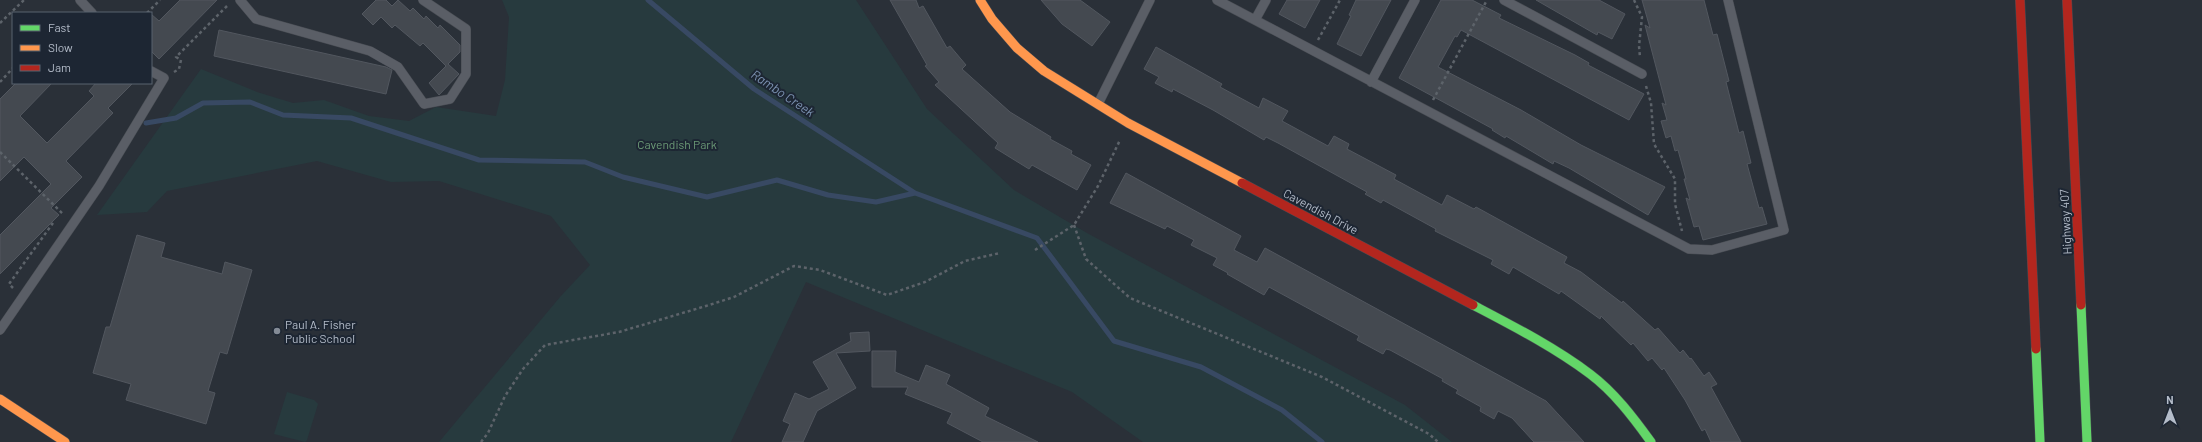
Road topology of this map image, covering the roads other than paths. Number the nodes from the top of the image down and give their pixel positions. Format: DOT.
graph roads {
  1 [pos="80,0"];
  2 [pos="240,0"];
  3 [pos="423,0"];
  4 [pos="980,0"];
  5 [pos="1150,0"];
  6 [pos="1216,0"];
  7 [pos="1266,0"];
  8 [pos="1415,0"];
  9 [pos="1504,0"];
  10 [pos="1728,0"];
  11 [pos="2020,0"];
  12 [pos="2068,0"];
  13 [pos="91,12"];
  14 [pos="1255,20"];
  15 [pos="152,72"];
  16 [pos="1642,74"];
  17 [pos="1371,82"];
  18 [pos="1098,104"];
  19 [pos="0,330"];
  20 [pos="0,400"];
  21 [pos="65,442"];
  22 [pos="1651,442"];
  23 [pos="2040,442"];
  24 [pos="2087,442"];
  1 -- 13 [label="lane"];
  2 -- 3 [label="lane"];
  4 -- 18 [label="main road, Cavendish Drive"];
  5 -- 18 [label="lane"];
  6 -- 14 [label="lane"];
  7 -- 14 [label="lane"];
  8 -- 17 [label="lane"];
  9 -- 16 [label="lane"];
  10 -- 17 [label="lane"];
  11 -- 23 [label="main road"];
  12 -- 24 [label="main road, Highway 407"];
  14 -- 17 [label="lane"];
  15 -- 19 [label="lane"];
  18 -- 22 [label="main road, Cavendish Drive"];
  20 -- 21 [label="main road"];
}
